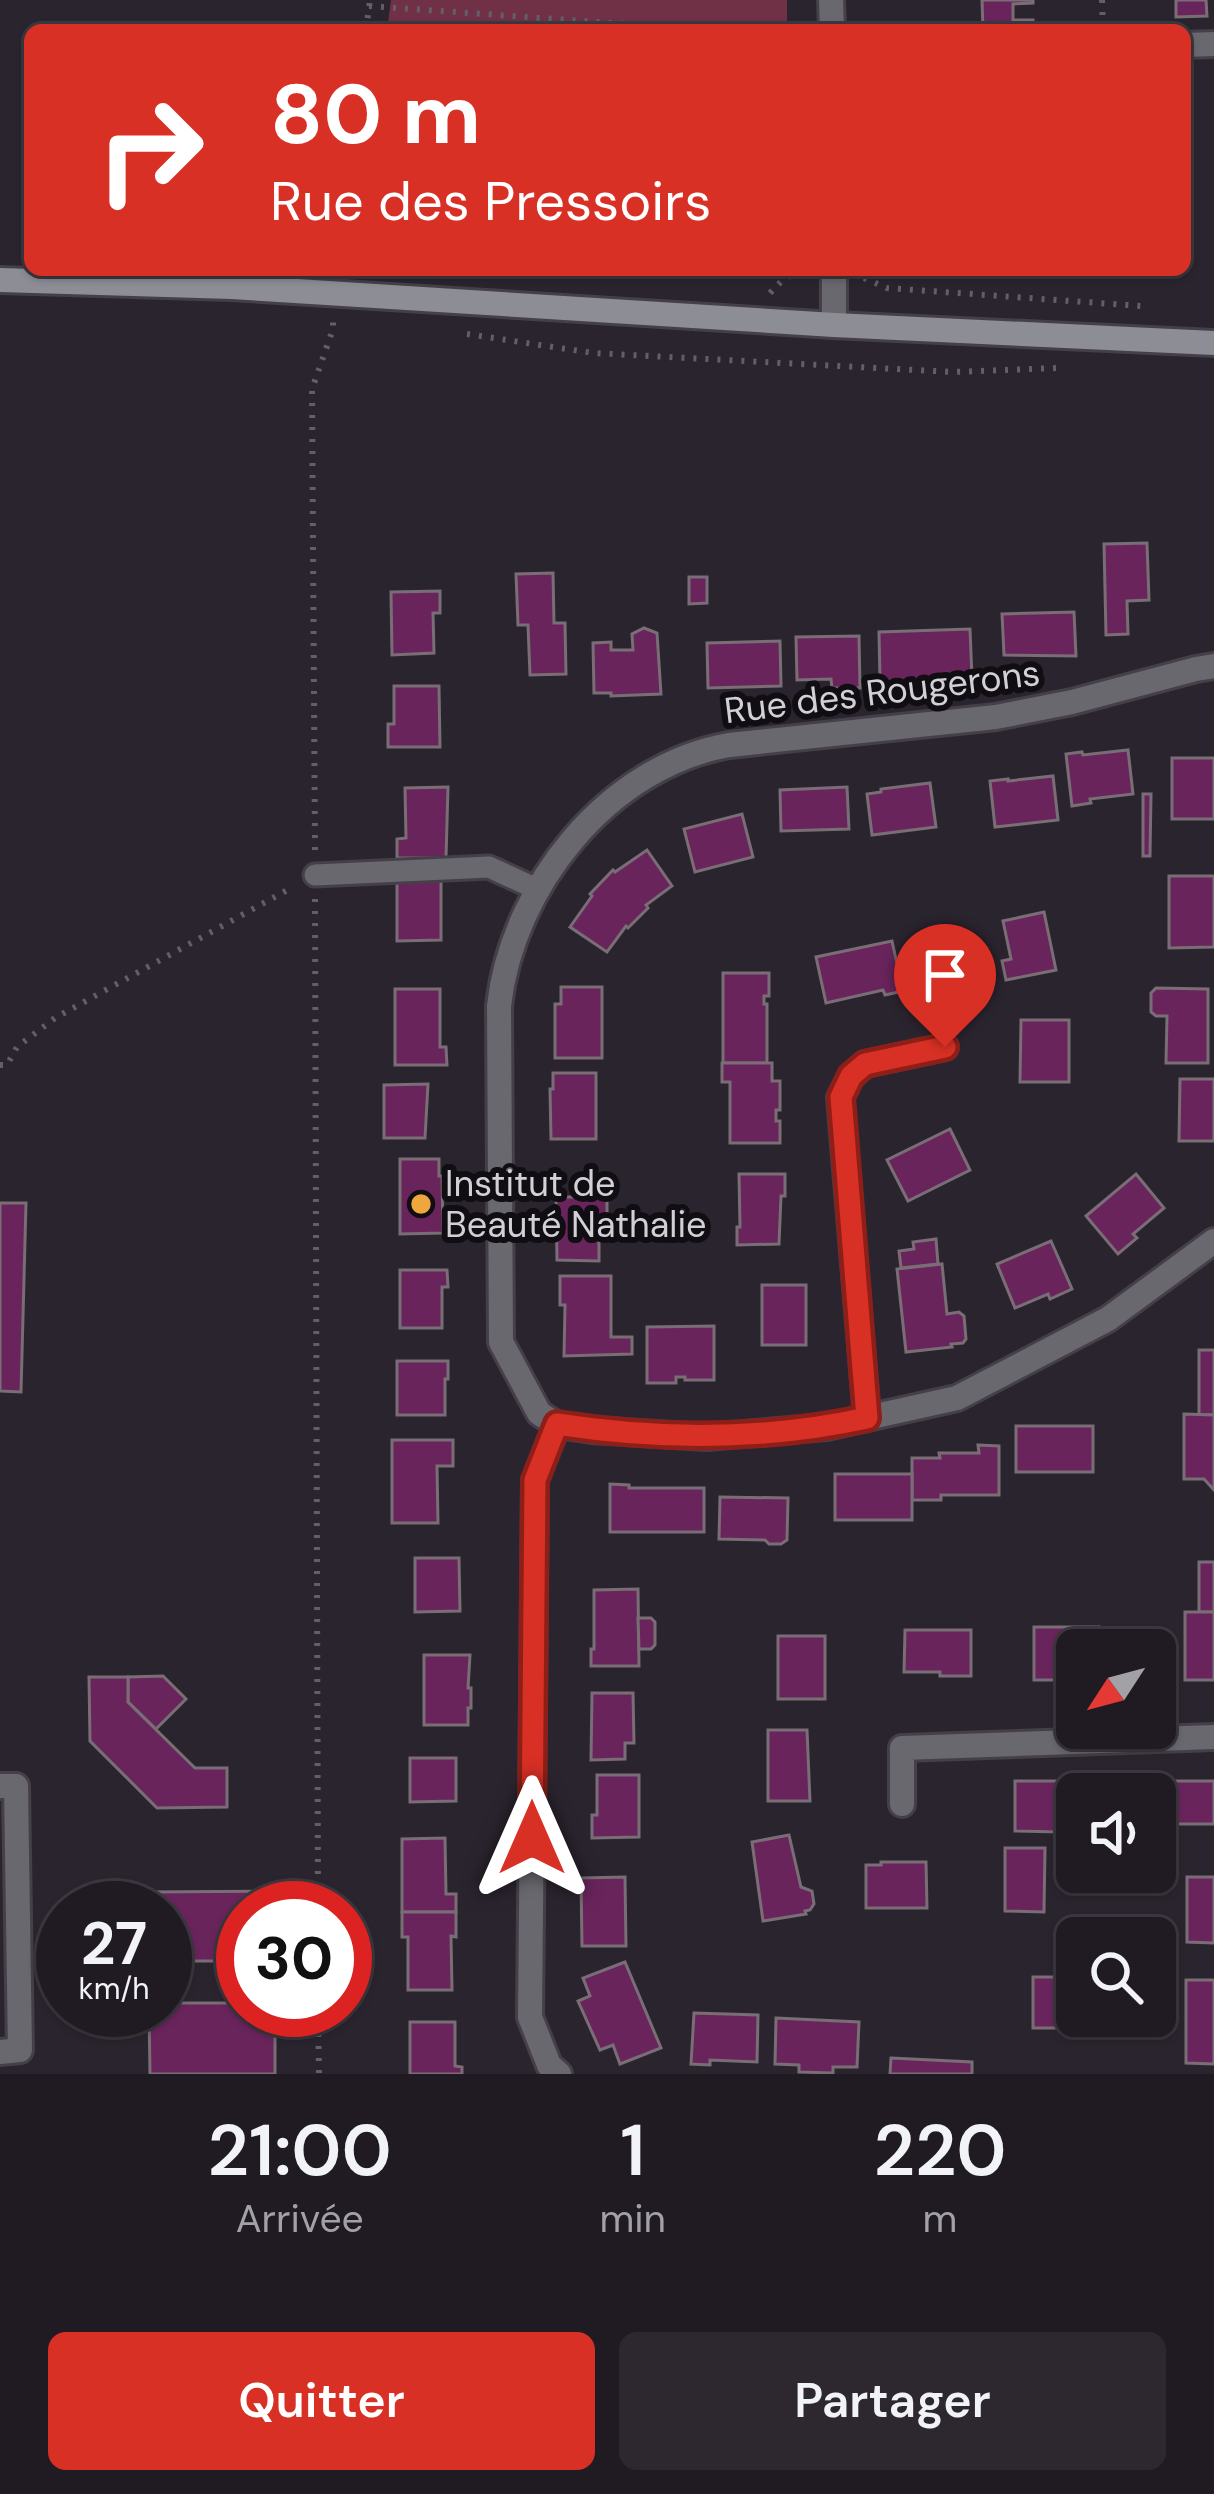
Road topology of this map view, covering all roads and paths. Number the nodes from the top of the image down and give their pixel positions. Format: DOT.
graph roads {
  1 [pos="369,3"];
  2 [pos="636,24"];
  3 [pos="787,276"];
  4 [pos="834,276"];
  5 [pos="856,276"];
  6 [pos="0,280"];
  7 [pos="331,292"];
  8 [pos="747,319"];
  9 [pos="835,325"];
  10 [pos="1202,343"];
  11 [pos="1214,667"];
  12 [pos="315,875"];
  13 [pos="539,890"];
  14 [pos="945,1047"];
  15 [pos="0,1065"];
  16 [pos="1214,1241"];
  17 [pos="867,1418"];
  18 [pos="557,1424"];
  19 [pos="1214,1738"];
  20 [pos="0,1786"];
  21 [pos="902,1804"];
  22 [pos="318,1881"];
  23 [pos="318,2037"];
  24 [pos="0,2052"];
  25 [pos="319,2074"];
  26 [pos="559,2074"];
  1 -- 2 [label="path"];
  3 -- 8 [label="path"];
  4 -- 9 [label="street"];
  5 -- 10 [label="path"];
  6 -- 7 [label="main road"];
  7 -- 8 [label="main road"];
  7 -- 12 [label="path"];
  8 -- 9 [label="main road"];
  9 -- 10 [label="main road"];
  11 -- 13 [label="street, Rue des Rougerons"];
  12 -- 13 [label="street"];
  12 -- 15 [label="path"];
  12 -- 22 [label="path"];
  13 -- 18 [label="street, Rue des Rougerons"];
  14 -- 17 [label="street"];
  16 -- 17 [label="street"];
  17 -- 18 [label="street"];
  18 -- 26 [label="street"];
  19 -- 21 [label="street"];
  20 -- 24 [label="street"];
  23 -- 25 [label="path"];
}
